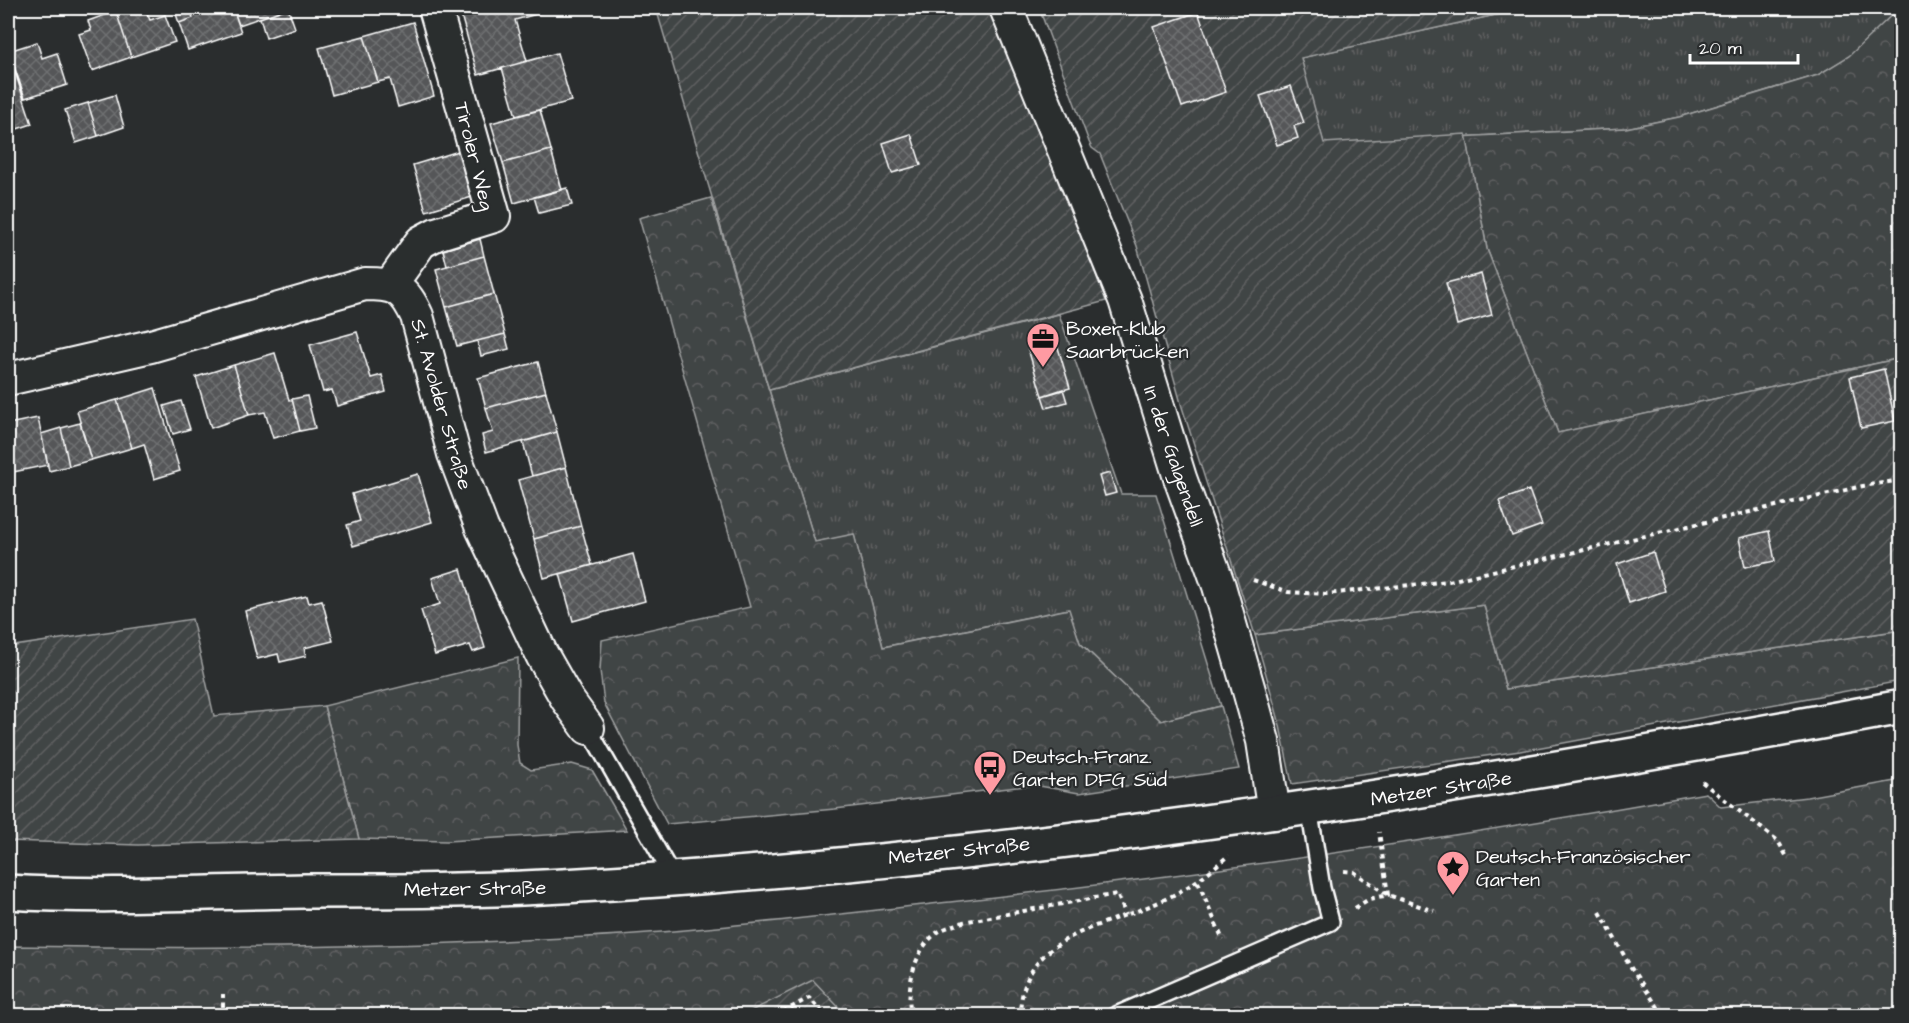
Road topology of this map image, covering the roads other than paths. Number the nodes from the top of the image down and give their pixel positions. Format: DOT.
graph roads {
  1 [pos="435,8"];
  2 [pos="1006,8"];
  3 [pos="391,284"];
  4 [pos="8,379"];
  5 [pos="1902,706"];
  6 [pos="588,728"];
  7 [pos="1309,808"];
  8 [pos="1274,813"];
  9 [pos="673,877"];
  10 [pos="8,892"];
  11 [pos="1114,1016"];
  1 -- 3 [label="street, Tiroler Weg"];
  2 -- 8 [label="street, In der Galgendell"];
  3 -- 4 [label="street"];
  3 -- 6 [label="street, St. Avolder Straße"];
  5 -- 7 [label="main road, Metzer Straße"];
  6 -- 9 [label="lane, St. Avolder Straße"];
  7 -- 8 [label="main road, Metzer Straße"];
  7 -- 11 [label="lane"];
  8 -- 9 [label="main road, Metzer Straße"];
  9 -- 10 [label="main road, Metzer Straße"];
}
